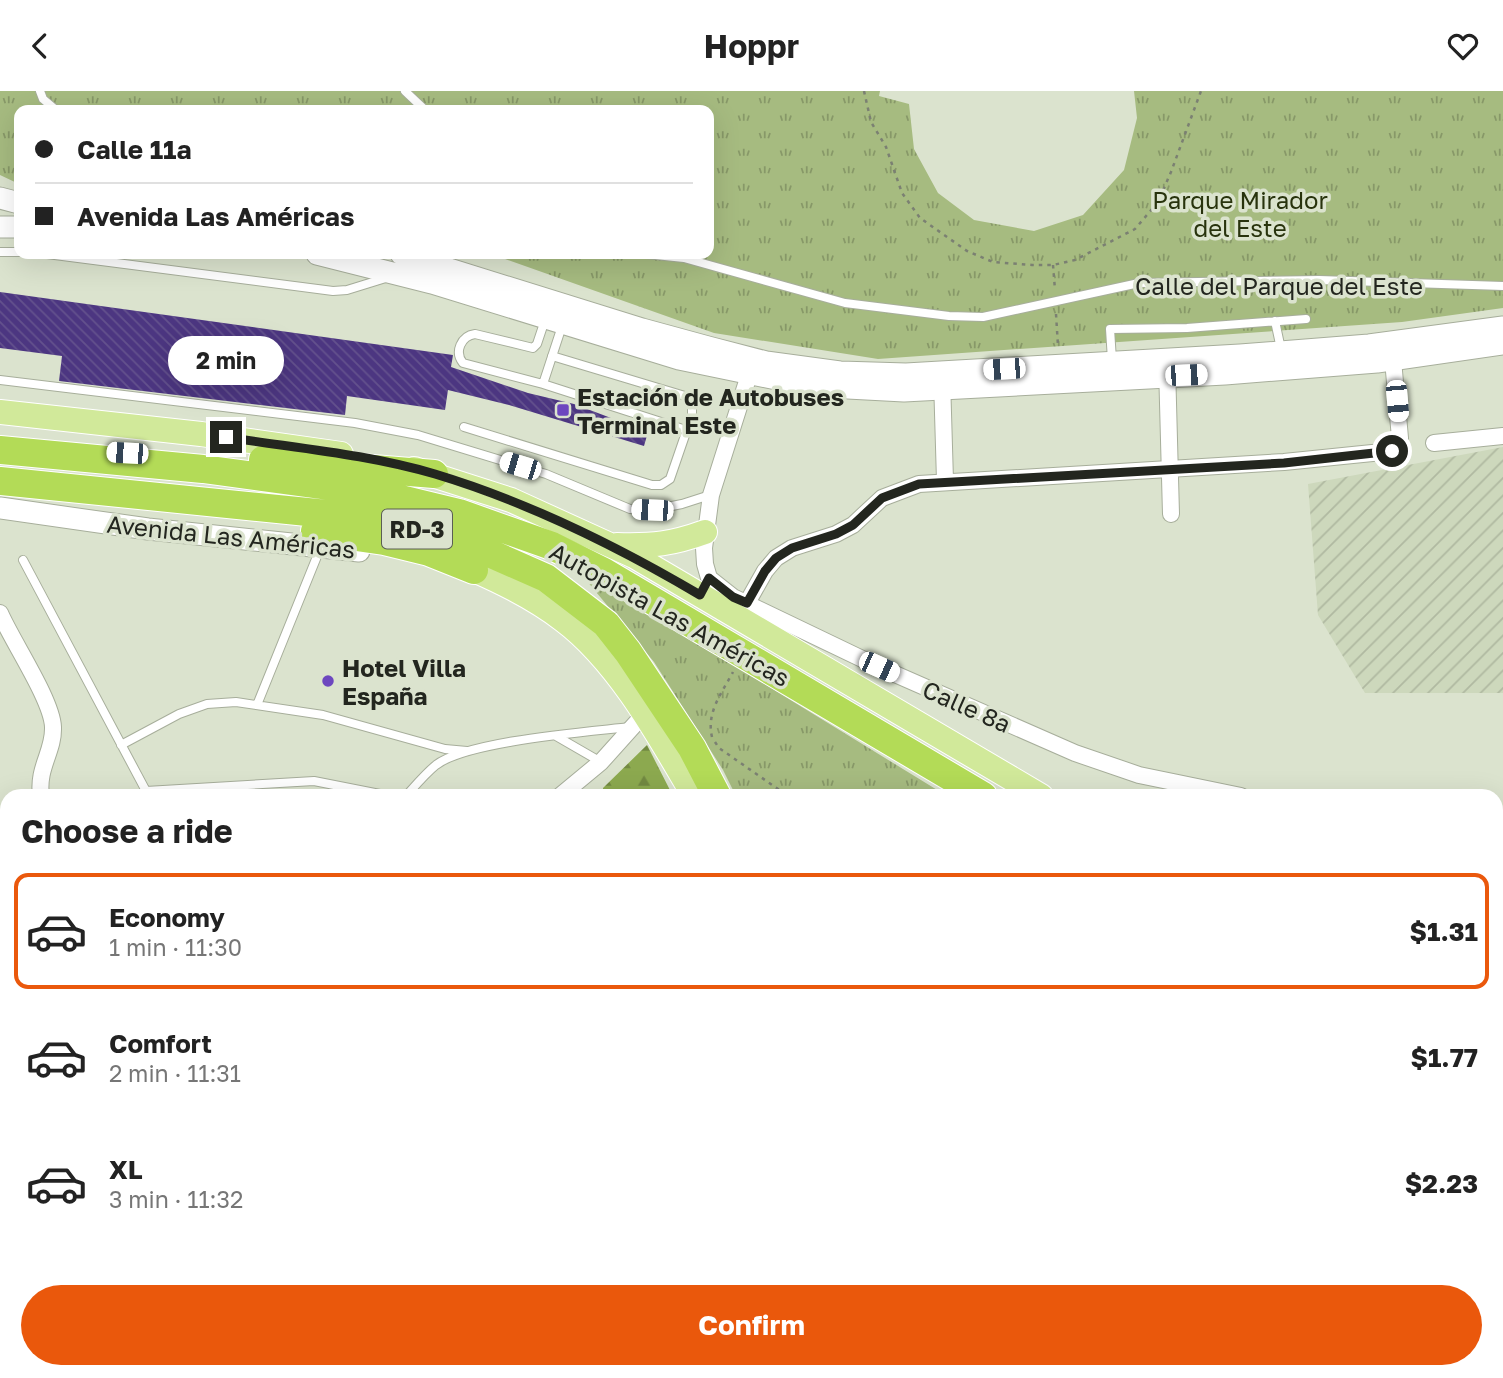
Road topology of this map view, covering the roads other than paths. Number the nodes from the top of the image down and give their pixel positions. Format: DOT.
graph roads {
  1 [pos="40,91"];
  2 [pos="405,91"];
  3 [pos="50,105"];
  4 [pos="420,105"];
  5 [pos="0,198"];
  6 [pos="0,205"];
  7 [pos="12,220"];
  8 [pos="86,259"];
  9 [pos="358,259"];
  10 [pos="688,259"];
  11 [pos="400,264"];
  12 [pos="1503,286"];
  13 [pos="1306,319"];
  14 [pos="554,321"];
  15 [pos="1275,321"];
  16 [pos="1503,327"];
  17 [pos="1503,344"];
  18 [pos="1282,352"];
  19 [pos="552,356"];
  20 [pos="1392,360"];
  21 [pos="1112,363"];
  22 [pos="1167,368"];
  23 [pos="749,375"];
  24 [pos="0,380"];
  25 [pos="942,380"];
  26 [pos="543,384"];
  27 [pos="0,402"];
  28 [pos="0,412"];
  29 [pos="72,419"];
  30 [pos="464,427"];
  31 [pos="686,430"];
  32 [pos="1503,436"];
  33 [pos="1434,443"];
  34 [pos="0,450"];
  35 [pos="74,456"];
  36 [pos="1169,468"];
  37 [pos="434,474"];
  38 [pos="0,481"];
  39 [pos="946,481"];
  40 [pos="0,492"];
  41 [pos="711,495"];
  42 [pos="0,508"];
  43 [pos="1171,513"];
  44 [pos="705,532"];
  45 [pos="608,544"];
  46 [pos="321,546"];
  47 [pos="23,560"];
  48 [pos="474,570"];
  49 [pos="705,587"];
  50 [pos="747,603"];
  51 [pos="1,617"];
  52 [pos="257,705"];
  53 [pos="637,720"];
  54 [pos="556,736"];
  55 [pos="121,745"];
  56 [pos="467,751"];
  57 [pos="600,762"];
  58 [pos="41,789"];
  59 [pos="145,789"];
  60 [pos="180,789"];
  61 [pos="355,789"];
  62 [pos="413,789"];
  63 [pos="568,789"];
  64 [pos="689,789"];
  65 [pos="713,789"];
  66 [pos="971,789"];
  67 [pos="1030,789"];
  68 [pos="1207,789"];
  1 -- 3 [label="lane"];
  2 -- 4 [label="lane"];
  5 -- 7 [label="street"];
  6 -- 7 [label="street"];
  8 -- 11 [label="lane"];
  9 -- 11 [label="street"];
  10 -- 12 [label="lane, Calle del Parque del Este"];
  11 -- 14 [label="street"];
  11 -- 25 [label="street"];
  13 -- 15 [label="lane"];
  14 -- 19 [label="lane"];
  14 -- 23 [label="street"];
  14 -- 26 [label="lane"];
  15 -- 18 [label="lane"];
  15 -- 21 [label="lane"];
  16 -- 18 [label="street"];
  17 -- 20 [label="street"];
  18 -- 22 [label="street"];
  19 -- 26 [label="lane"];
  19 -- 31 [label="lane"];
  20 -- 22 [label="street"];
  20 -- 36 [label="street"];
  21 -- 22 [label="street"];
  21 -- 25 [label="street"];
  22 -- 25 [label="street"];
  22 -- 36 [label="street"];
  23 -- 25 [label="street"];
  23 -- 41 [label="street"];
  24 -- 41 [label="lane"];
  25 -- 39 [label="street"];
  26 -- 31 [label="lane"];
  27 -- 29 [label="main road"];
  28 -- 29 [label="main road"];
  29 -- 37 [label="main road"];
  30 -- 31 [label="lane"];
  32 -- 33 [label="street"];
  34 -- 35 [label="highway, Autopista Las Américas / RD-3"];
  35 -- 37 [label="highway"];
  35 -- 66 [label="highway, Autopista Las Américas / RD-3"];
  36 -- 39 [label="street"];
  36 -- 43 [label="street"];
  37 -- 45 [label="main road"];
  38 -- 65 [label="highway, Autopista Las Américas / RD-3"];
  39 -- 50 [label="street"];
  40 -- 48 [label="highway"];
  41 -- 44 [label="street"];
  42 -- 46 [label="street, Avenida Las Américas"];
  44 -- 45 [label="main road"];
  44 -- 49 [label="street"];
  45 -- 49 [label="main road"];
  46 -- 48 [label="street, Avenida Las Américas"];
  46 -- 52 [label="lane"];
  47 -- 55 [label="lane"];
  48 -- 53 [label="main road, Avenida Las Américas"];
  49 -- 50 [label="street, Calle 8a"];
  49 -- 67 [label="main road"];
  50 -- 68 [label="street, Calle 8a"];
  51 -- 58 [label="street"];
  52 -- 55 [label="lane"];
  52 -- 56 [label="lane"];
  53 -- 54 [label="lane"];
  53 -- 57 [label="street"];
  53 -- 64 [label="main road, Avenida Las Américas"];
  54 -- 56 [label="lane"];
  54 -- 57 [label="lane"];
  55 -- 59 [label="lane"];
  56 -- 62 [label="lane"];
  57 -- 63 [label="street"];
  60 -- 61 [label="lane"];
}
